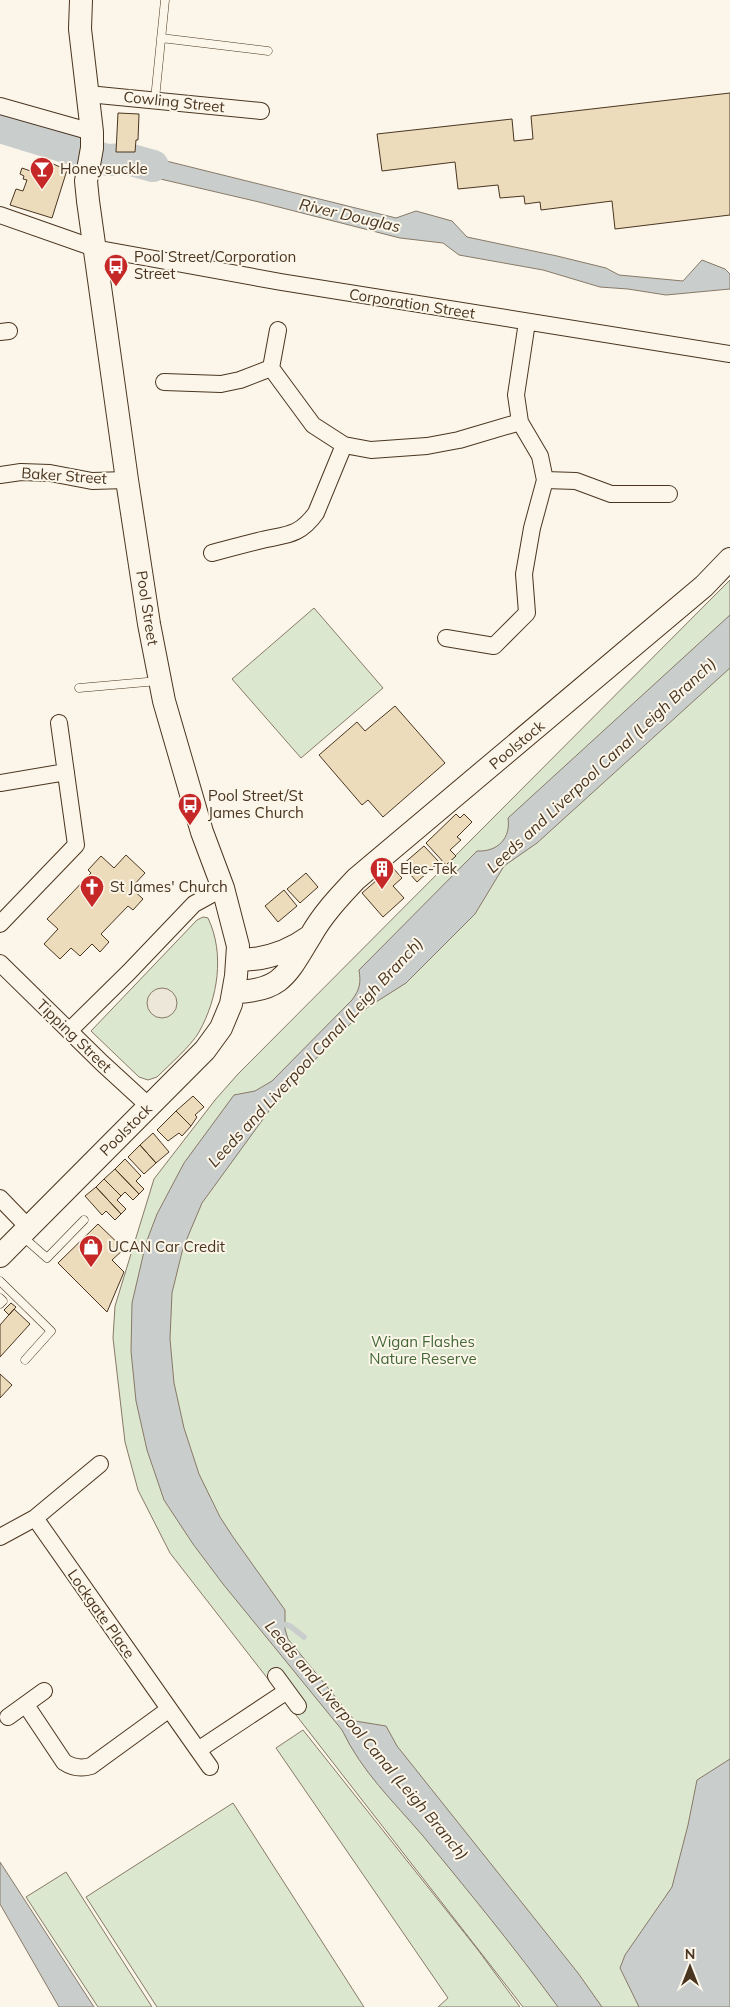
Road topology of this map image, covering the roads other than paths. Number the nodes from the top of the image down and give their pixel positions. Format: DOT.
graph roads {
  1 [pos="81,0"];
  2 [pos="165,0"];
  3 [pos="161,38"];
  4 [pos="268,51"];
  5 [pos="88,94"];
  6 [pos="155,99"];
  7 [pos="0,106"];
  8 [pos="261,111"];
  9 [pos="91,147"];
  10 [pos="0,215"];
  11 [pos="94,248"];
  12 [pos="528,322"];
  13 [pos="278,330"];
  14 [pos="730,354"];
  15 [pos="271,368"];
  16 [pos="164,382"];
  17 [pos="520,422"];
  18 [pos="344,445"];
  19 [pos="0,475"];
  20 [pos="127,480"];
  21 [pos="545,480"];
  22 [pos="669,494"];
  23 [pos="212,553"];
  24 [pos="730,559"];
  25 [pos="446,638"];
  26 [pos="160,681"];
  27 [pos="79,688"];
  28 [pos="59,723"];
  29 [pos="66,772"];
  30 [pos="0,783"];
  31 [pos="223,888"];
  32 [pos="0,924"];
  33 [pos="310,936"];
  34 [pos="238,960"];
  35 [pos="0,963"];
  36 [pos="234,992"];
  37 [pos="69,1031"];
  38 [pos="150,1107"];
  39 [pos="0,1198"];
  40 [pos="84,1220"];
  41 [pos="25,1231"];
  42 [pos="0,1256"];
  43 [pos="0,1281"];
  44 [pos="0,1298"];
  45 [pos="0,1304"];
  46 [pos="25,1360"];
  47 [pos="100,1464"];
  48 [pos="34,1518"];
  49 [pos="0,1536"];
  50 [pos="276,1676"];
  51 [pos="44,1691"];
  52 [pos="286,1691"];
  53 [pos="26,1705"];
  54 [pos="298,1706"];
  55 [pos="168,1710"];
  56 [pos="8,1718"];
  57 [pos="198,1750"];
  58 [pos="210,1767"];
  1 -- 5 [label="main road, Pool Street"];
  2 -- 3 [label="lane"];
  3 -- 4 [label="lane"];
  3 -- 6 [label="lane"];
  5 -- 6 [label="street, Cowling Street"];
  5 -- 9 [label="main road, Pool Street"];
  6 -- 8 [label="street, Cowling Street"];
  7 -- 9 [label="street"];
  9 -- 11 [label="main road, Pool Street"];
  10 -- 11 [label="street, Corporation Street"];
  11 -- 12 [label="street, Corporation Street"];
  11 -- 20 [label="main road, Pool Street"];
  12 -- 14 [label="street, Corporation Street"];
  12 -- 17 [label="street"];
  13 -- 15 [label="street"];
  15 -- 16 [label="street"];
  15 -- 18 [label="street"];
  17 -- 18 [label="street"];
  17 -- 21 [label="street"];
  18 -- 23 [label="street"];
  19 -- 20 [label="street, Baker Street"];
  20 -- 26 [label="main road, Pool Street"];
  21 -- 22 [label="street"];
  21 -- 25 [label="street"];
  24 -- 33 [label="main road, Poolstock"];
  26 -- 27 [label="lane"];
  26 -- 31 [label="main road, Pool Street"];
  28 -- 29 [label="street"];
  29 -- 30 [label="street"];
  29 -- 32 [label="street"];
  31 -- 34 [label="main road, Pool Street"];
  31 -- 37 [label="street"];
  33 -- 34 [label="main road, Poolstock"];
  33 -- 36 [label="main road, Poolstock"];
  34 -- 36 [label="main road, Poolstock"];
  35 -- 37 [label="street, Tipping Street"];
  36 -- 38 [label="main road, Poolstock"];
  37 -- 38 [label="street, Tipping Street"];
  38 -- 41 [label="main road, Poolstock"];
  39 -- 41 [label="street"];
  40 -- 41 [label="lane"];
  41 -- 42 [label="main road, Poolstock"];
  43 -- 46 [label="lane"];
  44 -- 45 [label="lane"];
  47 -- 48 [label="street"];
  48 -- 49 [label="street"];
  48 -- 55 [label="street, Lockgate Place"];
  50 -- 52 [label="street"];
  51 -- 53 [label="street"];
  52 -- 54 [label="street"];
  52 -- 57 [label="street"];
  53 -- 55 [label="street"];
  53 -- 56 [label="street"];
  55 -- 57 [label="street, Lockgate Place"];
  57 -- 58 [label="street, Lockgate Place"];
}
